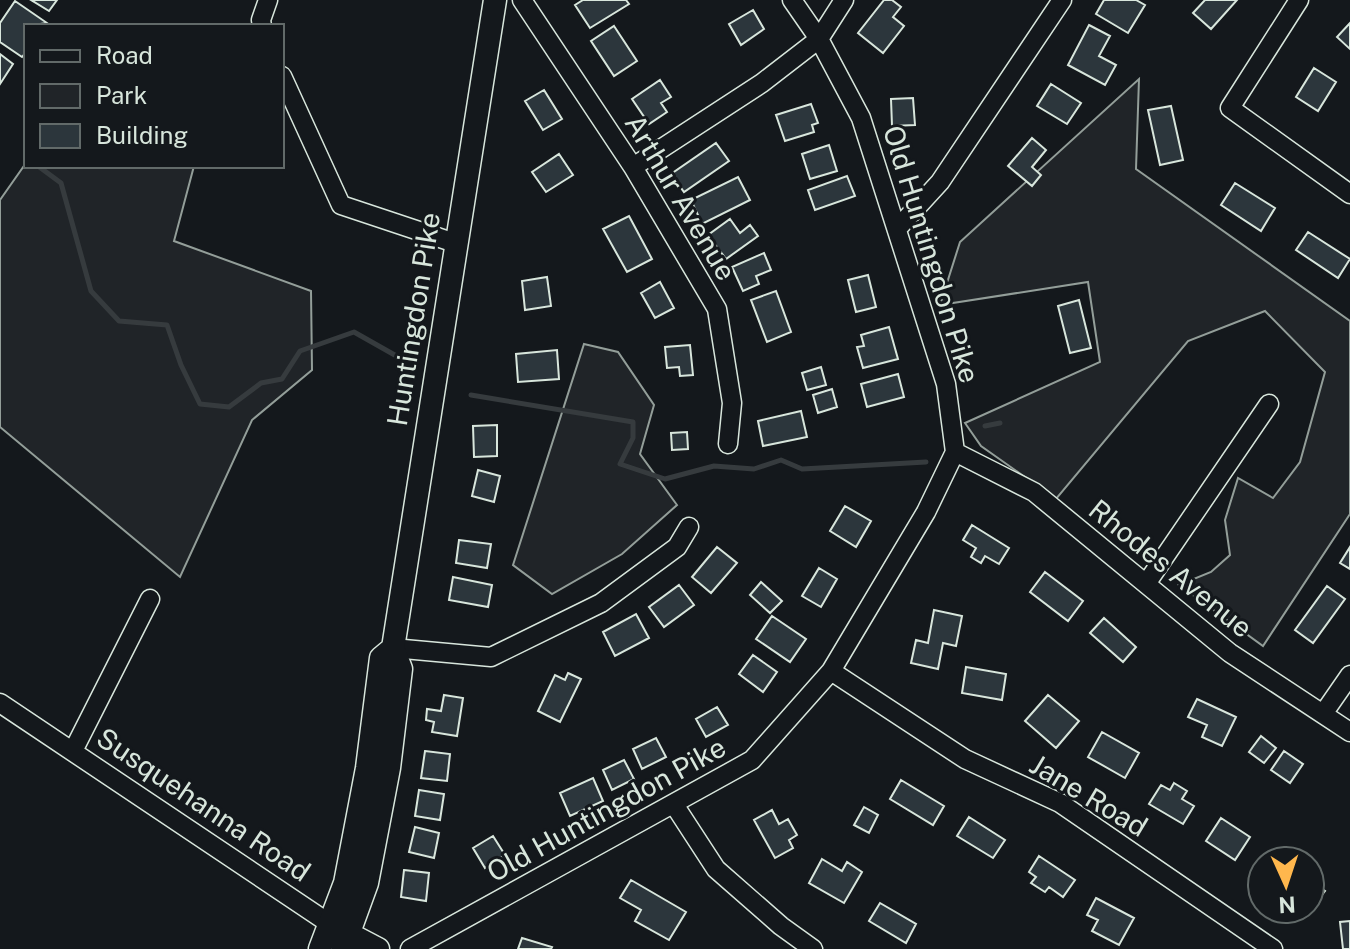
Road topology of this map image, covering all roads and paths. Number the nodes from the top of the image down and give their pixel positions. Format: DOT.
graph roads {
  1 [pos="268,0"];
  2 [pos="495,0"];
  3 [pos="522,0"];
  4 [pos="792,0"];
  5 [pos="844,0"];
  6 [pos="1062,0"];
  7 [pos="1299,0"];
  8 [pos="262,24"];
  9 [pos="819,39"];
  10 [pos="284,80"];
  11 [pos="633,167"];
  12 [pos="1350,194"];
  13 [pos="897,229"];
  14 [pos="455,243"];
  15 [pos="1269,404"];
  16 [pos="728,444"];
  17 [pos="955,452"];
  18 [pos="689,527"];
  19 [pos="1146,584"];
  20 [pos="150,599"];
  21 [pos="393,648"];
  22 [pos="831,671"];
  23 [pos="1350,675"];
  24 [pos="0,703"];
  25 [pos="1323,714"];
  26 [pos="1350,732"];
  27 [pos="73,751"];
  28 [pos="675,806"];
  29 [pos="341,936"];
  30 [pos="320,949"];
  31 [pos="378,949"];
  32 [pos="410,949"];
  33 [pos="813,949"];
  34 [pos="1273,949"];
  1 -- 8 [label="street"];
  2 -- 14 [label="main road, Huntingdon Pike"];
  3 -- 11 [label="street, Arthur Avenue"];
  4 -- 9 [label="street, Old Huntingdon Pike"];
  5 -- 9 [label="street"];
  6 -- 13 [label="street"];
  7 -- 12 [label="street"];
  9 -- 11 [label="street"];
  9 -- 13 [label="street, Old Huntingdon Pike"];
  10 -- 14 [label="street"];
  11 -- 16 [label="street, Arthur Avenue"];
  13 -- 17 [label="street, Old Huntingdon Pike"];
  14 -- 21 [label="main road, Huntingdon Pike"];
  15 -- 19 [label="street"];
  17 -- 19 [label="street, Rhodes Avenue"];
  17 -- 22 [label="street, Old Huntingdon Pike"];
  18 -- 21 [label="street"];
  19 -- 25 [label="street, Rhodes Avenue"];
  20 -- 27 [label="street"];
  21 -- 29 [label="main road, Huntingdon Pike"];
  22 -- 28 [label="street, Old Huntingdon Pike"];
  22 -- 34 [label="street, Jane Road"];
  23 -- 25 [label="street"];
  24 -- 27 [label="street, Susquehanna Road"];
  25 -- 26 [label="street, Rhodes Avenue"];
  27 -- 29 [label="street, Susquehanna Road"];
  28 -- 32 [label="street, Old Huntingdon Pike"];
  28 -- 33 [label="street"];
  29 -- 30 [label="main road, Huntingdon Pike"];
  29 -- 31 [label="main road, Susquehanna Road"];
}
